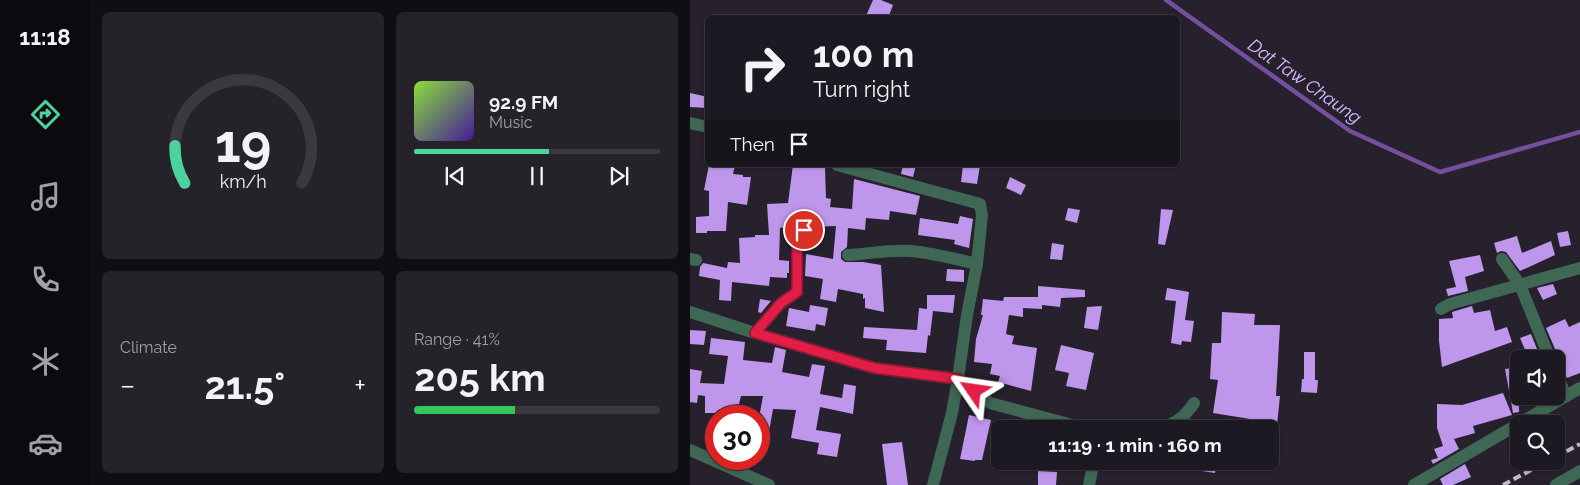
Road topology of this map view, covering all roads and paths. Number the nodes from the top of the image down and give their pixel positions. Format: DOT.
graph roads {
  1 [pos="690,122"];
  2 [pos="705,126"];
  3 [pos="844,167"];
  4 [pos="804,230"];
  5 [pos="848,256"];
  6 [pos="1502,259"];
  7 [pos="977,264"];
  8 [pos="1580,268"];
  9 [pos="1520,285"];
  10 [pos="1441,308"];
  11 [pos="690,312"];
  12 [pos="755,333"];
  13 [pos="1546,350"];
  14 [pos="958,379"];
  15 [pos="1580,388"];
  16 [pos="1566,396"];
  17 [pos="1194,402"];
  18 [pos="1054,420"];
  19 [pos="1178,420"];
  20 [pos="690,450"];
  21 [pos="1092,470"];
  22 [pos="1573,478"];
  23 [pos="769,485"];
  24 [pos="933,485"];
  25 [pos="1089,485"];
  26 [pos="1414,485"];
  27 [pos="1556,485"];
  1 -- 2 [label="street"];
  3 -- 7 [label="street"];
  4 -- 12 [label="street"];
  5 -- 7 [label="street"];
  6 -- 9 [label="street"];
  7 -- 14 [label="street"];
  8 -- 9 [label="street"];
  9 -- 10 [label="street"];
  9 -- 13 [label="street"];
  11 -- 12 [label="street"];
  12 -- 14 [label="street"];
  14 -- 18 [label="street"];
  14 -- 24 [label="street"];
  15 -- 16 [label="street"];
  16 -- 26 [label="street"];
  17 -- 19 [label="street"];
  20 -- 23 [label="street"];
  21 -- 25 [label="street"];
  22 -- 27 [label="street"];
}
